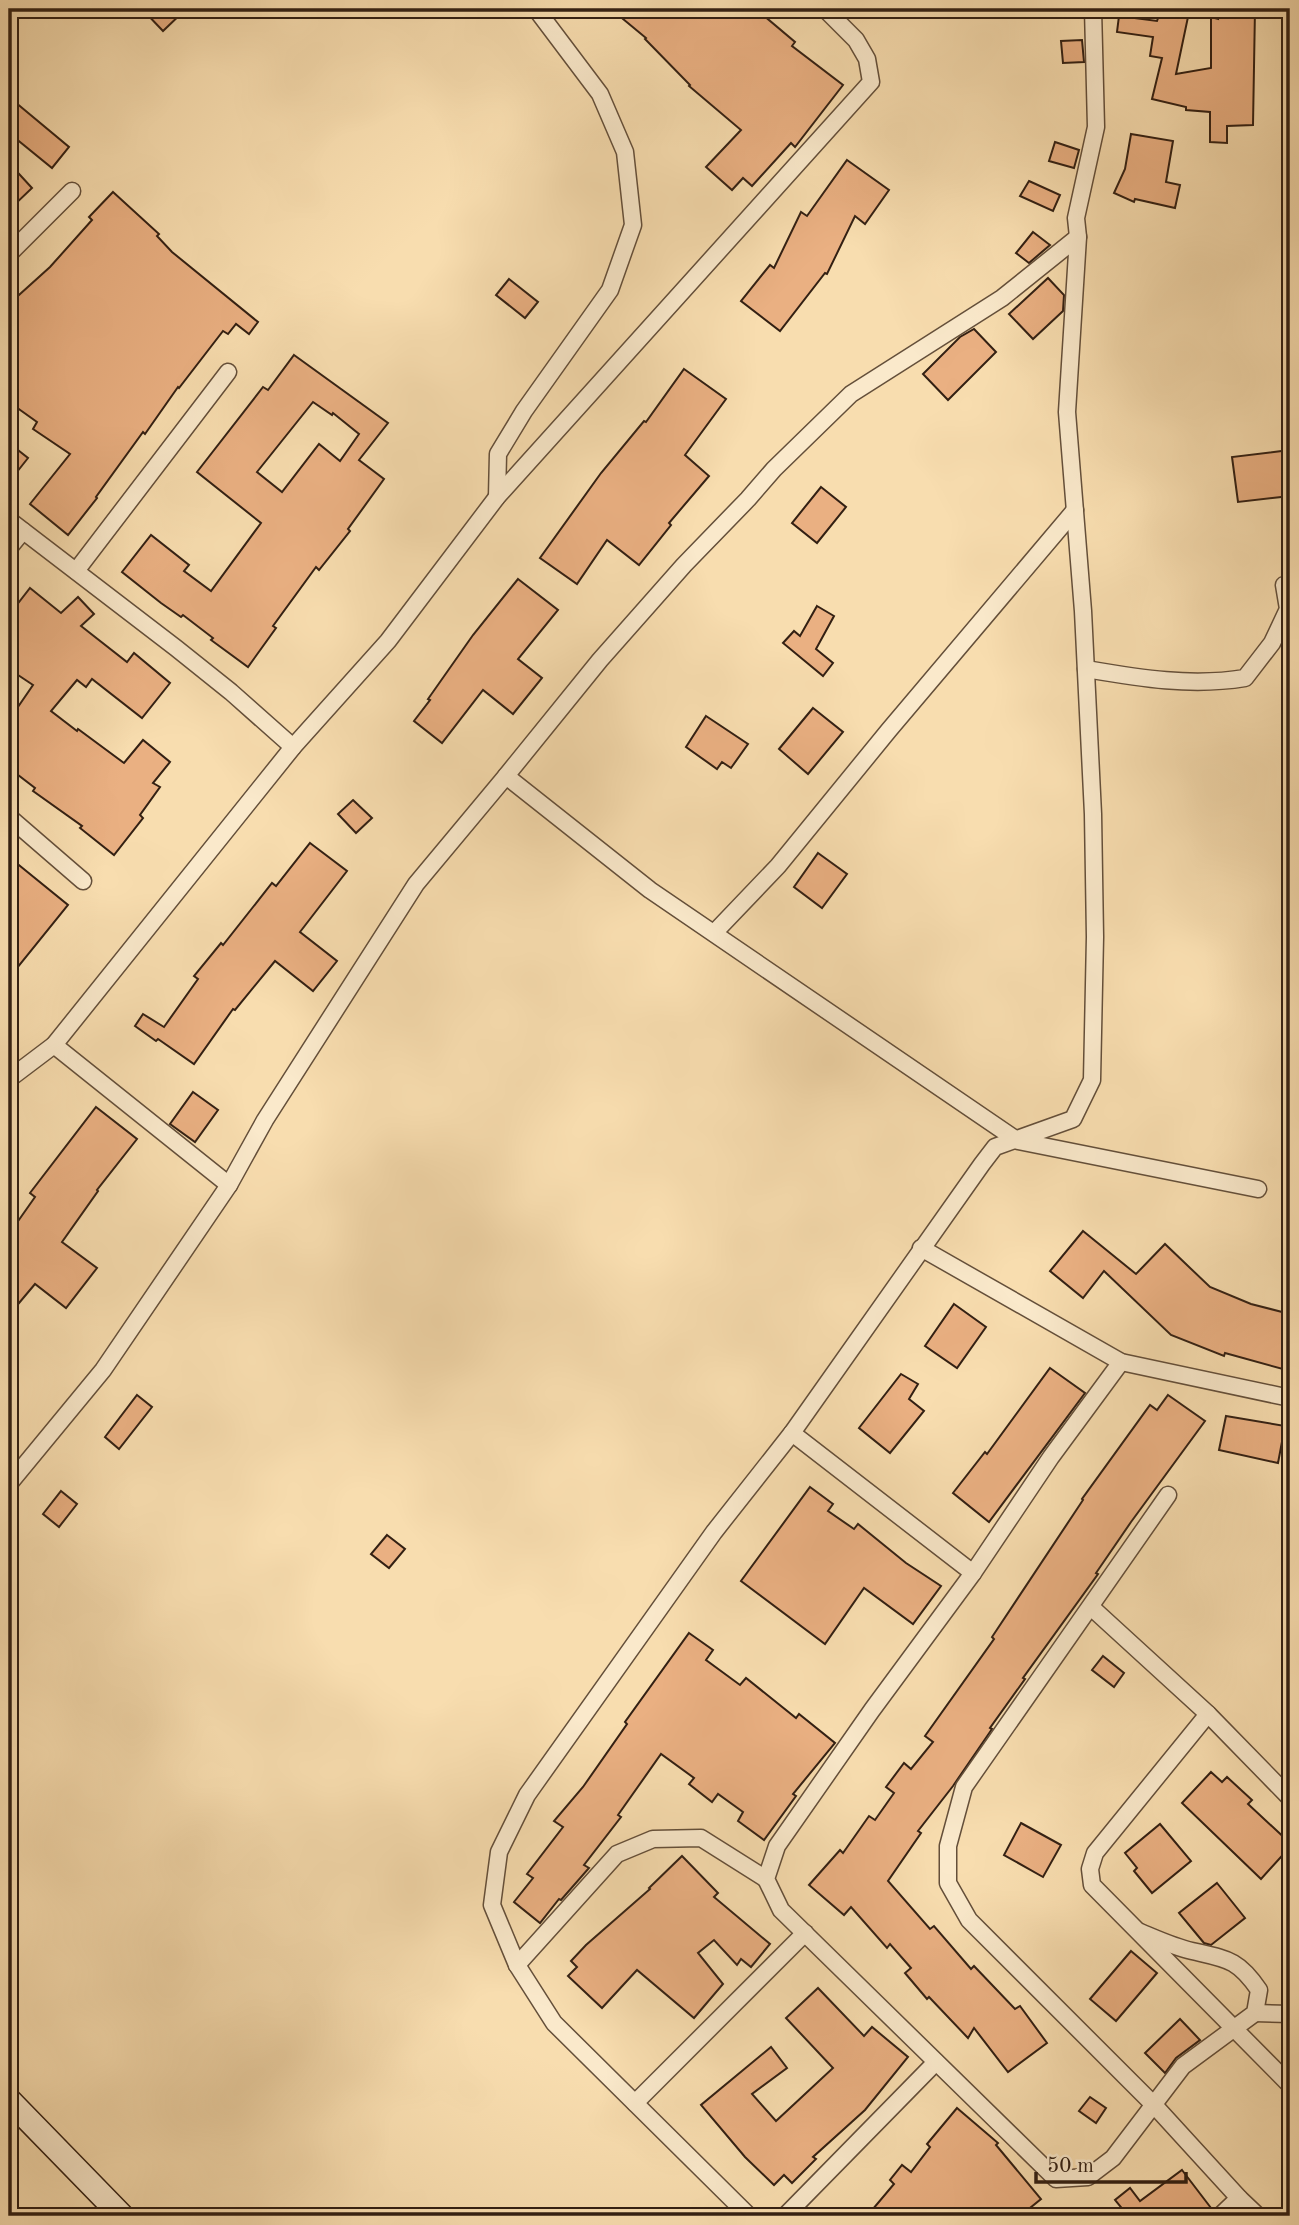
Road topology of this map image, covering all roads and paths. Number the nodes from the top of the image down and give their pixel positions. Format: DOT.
graph roads {
  1 [pos="536,9"];
  2 [pos="825,9"];
  3 [pos="1093,9"];
  4 [pos="72,191"];
  5 [pos="1078,237"];
  6 [pos="9,254"];
  7 [pos="228,372"];
  8 [pos="498,497"];
  9 [pos="1075,510"];
  10 [pos="9,520"];
  11 [pos="23,531"];
  12 [pos="9,548"];
  13 [pos="76,571"];
  14 [pos="1284,585"];
  15 [pos="1086,669"];
  16 [pos="293,747"];
  17 [pos="506,776"];
  18 [pos="9,817"];
  19 [pos="83,881"];
  20 [pos="714,933"];
  21 [pos="54,1045"];
  22 [pos="9,1079"];
  23 [pos="1018,1141"];
  24 [pos="229,1185"];
  25 [pos="1258,1189"];
  26 [pos="921,1248"];
  27 [pos="1121,1362"];
  28 [pos="1290,1398"];
  29 [pos="792,1433"];
  30 [pos="9,1484"];
  31 [pos="1168,1495"];
  32 [pos="973,1573"];
  33 [pos="1091,1607"];
  34 [pos="1208,1714"];
  35 [pos="1290,1798"];
  36 [pos="766,1878"];
  37 [pos="805,1933"];
  38 [pos="1140,1933"];
  39 [pos="517,1965"];
  40 [pos="1255,2013"];
  41 [pos="1290,2014"];
  42 [pos="1236,2029"];
  43 [pos="936,2062"];
  44 [pos="1290,2085"];
  45 [pos="9,2100"];
  46 [pos="635,2103"];
  47 [pos="1154,2105"];
  48 [pos="1239,2198"];
  49 [pos="122,2216"];
  50 [pos="749,2216"];
  51 [pos="785,2216"];
  52 [pos="1220,2216"];
  53 [pos="1258,2216"];
  1 -- 8 [label="street"];
  2 -- 8 [label="street"];
  3 -- 5 [label="street"];
  4 -- 6 [label="street"];
  5 -- 9 [label="street"];
  5 -- 17 [label="street"];
  7 -- 13 [label="street"];
  8 -- 16 [label="street"];
  9 -- 15 [label="street"];
  9 -- 20 [label="street"];
  10 -- 11 [label="street"];
  11 -- 12 [label="street"];
  11 -- 13 [label="street"];
  13 -- 16 [label="street"];
  14 -- 15 [label="street"];
  15 -- 23 [label="street"];
  16 -- 21 [label="street"];
  17 -- 20 [label="street"];
  17 -- 24 [label="street"];
  18 -- 19 [label="street"];
  20 -- 23 [label="street"];
  21 -- 22 [label="street"];
  21 -- 24 [label="street"];
  23 -- 25 [label="street"];
  23 -- 26 [label="street"];
  24 -- 30 [label="street"];
  26 -- 27 [label="street"];
  26 -- 29 [label="street"];
  27 -- 28 [label="street"];
  27 -- 32 [label="street"];
  29 -- 32 [label="street"];
  29 -- 39 [label="street"];
  31 -- 33 [label="street"];
  32 -- 36 [label="street"];
  33 -- 34 [label="street"];
  33 -- 47 [label="street"];
  34 -- 35 [label="street"];
  34 -- 38 [label="street"];
  36 -- 37 [label="street"];
  36 -- 39 [label="street"];
  37 -- 43 [label="street"];
  37 -- 46 [label="street"];
  38 -- 40 [label="street"];
  38 -- 42 [label="street"];
  39 -- 46 [label="street"];
  40 -- 41 [label="street"];
  40 -- 42 [label="street"];
  42 -- 44 [label="street"];
  42 -- 47 [label="street"];
  43 -- 47 [label="street"];
  43 -- 51 [label="street"];
  45 -- 49 [label="main road"];
  46 -- 50 [label="street"];
  47 -- 48 [label="street"];
  48 -- 52 [label="street"];
  48 -- 53 [label="street"];
}
